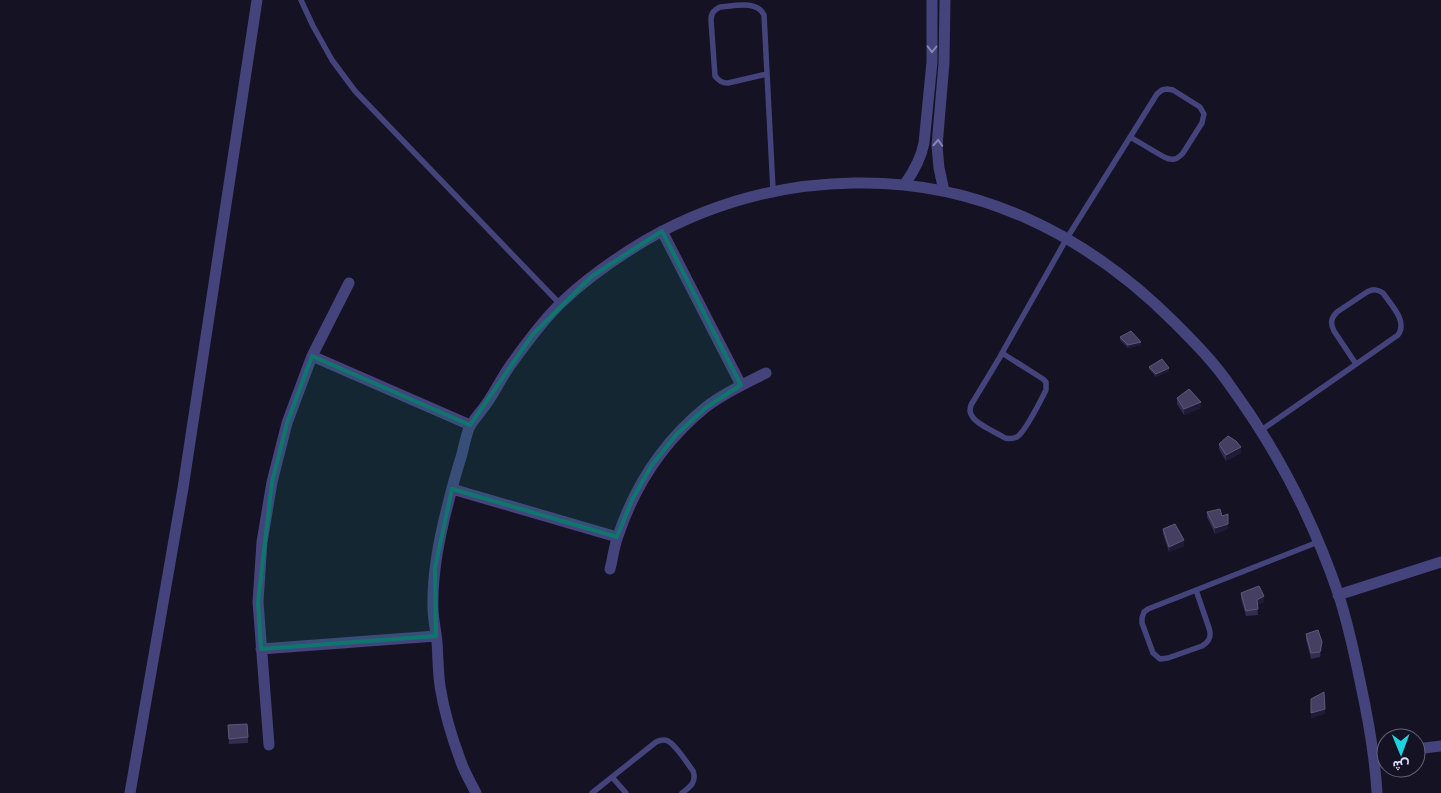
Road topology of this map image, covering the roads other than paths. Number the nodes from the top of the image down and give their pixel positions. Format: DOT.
graph roads {
  1 [pos="257,0"];
  2 [pos="301,0"];
  3 [pos="932,0"];
  4 [pos="945,0"];
  5 [pos="767,74"];
  6 [pos="927,115"];
  7 [pos="940,116"];
  8 [pos="1130,138"];
  9 [pos="905,184"];
  10 [pos="773,190"];
  11 [pos="944,190"];
  12 [pos="662,231"];
  13 [pos="1067,238"];
  14 [pos="349,282"];
  15 [pos="560,304"];
  16 [pos="1002,353"];
  17 [pos="312,356"];
  18 [pos="1356,364"];
  19 [pos="766,373"];
  20 [pos="741,385"];
  21 [pos="470,425"];
  22 [pos="1260,431"];
  23 [pos="452,489"];
  24 [pos="617,537"];
  25 [pos="1318,542"];
  26 [pos="1441,562"];
  27 [pos="610,569"];
  28 [pos="1196,590"];
  29 [pos="1338,595"];
  30 [pos="436,636"];
  31 [pos="261,649"];
  32 [pos="269,745"];
  33 [pos="1441,746"];
  34 [pos="1426,748"];
  35 [pos="1374,753"];
  36 [pos="612,777"];
  37 [pos="474,792"];
  38 [pos="130,793"];
  39 [pos="592,793"];
  40 [pos="626,793"];
  41 [pos="682,793"];
  42 [pos="1376,793"];
  1 -- 38 [label="street"];
  2 -- 15 [label="lane"];
  3 -- 6 [label="street, one-way"];
  4 -- 7 [label="street"];
  5 -- 5 [label="lane"];
  5 -- 10 [label="lane"];
  6 -- 7 [label="street"];
  6 -- 9 [label="street"];
  11 -- 7 [label="street, one-way"];
  8 -- 8 [label="lane"];
  8 -- 13 [label="lane"];
  9 -- 10 [label="street"];
  9 -- 11 [label="street"];
  10 -- 12 [label="street"];
  11 -- 13 [label="street"];
  12 -- 15 [label="street"];
  12 -- 20 [label="street"];
  13 -- 16 [label="lane"];
  13 -- 22 [label="street"];
  14 -- 17 [label="street"];
  15 -- 21 [label="street"];
  16 -- 16 [label="lane"];
  17 -- 21 [label="street"];
  17 -- 31 [label="street"];
  18 -- 18 [label="lane"];
  18 -- 22 [label="lane"];
  19 -- 20 [label="street"];
  20 -- 24 [label="street"];
  21 -- 23 [label="street"];
  22 -- 25 [label="street"];
  23 -- 24 [label="street"];
  23 -- 30 [label="street"];
  24 -- 27 [label="street"];
  25 -- 28 [label="lane"];
  25 -- 29 [label="street"];
  26 -- 29 [label="street"];
  28 -- 28 [label="lane"];
  29 -- 35 [label="street"];
  30 -- 31 [label="street"];
  30 -- 37 [label="street"];
  31 -- 32 [label="street"];
  33 -- 34 [label="street"];
  35 -- 42 [label="street"];
  36 -- 39 [label="lane"];
  36 -- 40 [label="lane"];
  36 -- 41 [label="lane"];
}
